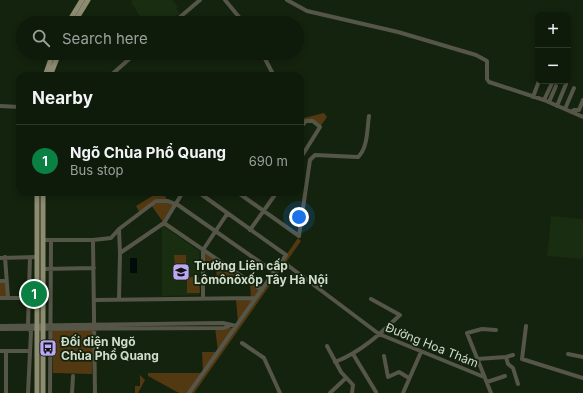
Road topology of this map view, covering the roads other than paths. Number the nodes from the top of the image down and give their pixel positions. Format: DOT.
graph roads {
  1 [pos="82,0"];
  2 [pos="88,0"];
  3 [pos="200,0"];
  4 [pos="225,0"];
  5 [pos="287,0"];
  6 [pos="72,16"];
  7 [pos="78,16"];
  8 [pos="181,16"];
  9 [pos="238,16"];
  10 [pos="51,60"];
  11 [pos="56,60"];
  12 [pos="128,60"];
  13 [pos="266,60"];
  14 [pos="46,72"];
  15 [pos="52,72"];
  16 [pos="115,72"];
  17 [pos="272,72"];
  18 [pos="539,84"];
  19 [pos="552,84"];
  20 [pos="566,84"];
  21 [pos="556,86"];
  22 [pos="574,88"];
  23 [pos="533,97"];
  24 [pos="544,100"];
  25 [pos="583,100"];
  26 [pos="549,102"];
  27 [pos="0,106"];
  28 [pos="557,106"];
  29 [pos="16,107"];
  30 [pos="565,109"];
  31 [pos="571,112"];
  32 [pos="369,116"];
  33 [pos="583,117"];
  34 [pos="304,123"];
  35 [pos="304,153"];
  36 [pos="37,196"];
  37 [pos="43,196"];
  38 [pos="180,196"];
  39 [pos="203,196"];
  40 [pos="242,196"];
  41 [pos="273,196"];
  42 [pos="174,206"];
  43 [pos="264,211"];
  44 [pos="227,214"];
  45 [pos="164,222"];
  46 [pos="119,229"];
  47 [pos="250,230"];
  48 [pos="215,232"];
  49 [pos="111,238"];
  50 [pos="120,238"];
  51 [pos="43,240"];
  52 [pos="51,240"];
  53 [pos="94,240"];
  54 [pos="204,250"];
  55 [pos="120,253"];
  56 [pos="30,257"];
  57 [pos="37,257"];
  58 [pos="0,258"];
  59 [pos="5,258"];
  60 [pos="282,261"];
  61 [pos="43,268"];
  62 [pos="51,268"];
  63 [pos="94,268"];
  64 [pos="274,272"];
  65 [pos="0,281"];
  66 [pos="6,281"];
  67 [pos="262,290"];
  68 [pos="0,298"];
  69 [pos="8,298"];
  70 [pos="29,298"];
  71 [pos="256,298"];
  72 [pos="119,299"];
  73 [pos="204,299"];
  74 [pos="371,299"];
  75 [pos="95,300"];
  76 [pos="0,326"];
  77 [pos="95,326"];
  78 [pos="236,326"];
  79 [pos="526,326"];
  80 [pos="29,327"];
  81 [pos="40,327"];
  82 [pos="52,327"];
  83 [pos="0,329"];
  84 [pos="496,330"];
  85 [pos="379,334"];
  86 [pos="242,343"];
  87 [pos="327,346"];
  88 [pos="30,350"];
  89 [pos="0,351"];
  90 [pos="6,351"];
  91 [pos="421,352"];
  92 [pos="354,354"];
  93 [pos="568,354"];
  94 [pos="513,355"];
  95 [pos="384,356"];
  96 [pos="506,357"];
  97 [pos="583,357"];
  98 [pos="478,359"];
  99 [pos="335,362"];
  100 [pos="73,376"];
  101 [pos="505,376"];
  102 [pos="484,377"];
  103 [pos="346,378"];
  104 [pos="409,378"];
  105 [pos="583,378"];
  106 [pos="487,382"];
  107 [pos="518,384"];
  108 [pos="376,392"];
  109 [pos="6,393"];
  110 [pos="28,393"];
  111 [pos="37,393"];
  112 [pos="43,393"];
  113 [pos="50,393"];
  114 [pos="72,393"];
  115 [pos="95,393"];
  116 [pos="189,393"];
  117 [pos="280,393"];
  118 [pos="330,393"];
  119 [pos="352,393"];
  120 [pos="402,393"];
  121 [pos="491,393"];
  1 -- 6 [label="main road"];
  2 -- 7 [label="main road"];
  3 -- 8 [label="street"];
  4 -- 9 [label="street"];
  5 -- 23 [label="street"];
  10 -- 14 [label="main road"];
  11 -- 15 [label="main road"];
  12 -- 16 [label="street"];
  13 -- 17 [label="street"];
  18 -- 23 [label="street"];
  19 -- 24 [label="street"];
  20 -- 28 [label="street"];
  21 -- 26 [label="street"];
  22 -- 30 [label="street"];
  23 -- 24 [label="street"];
  24 -- 26 [label="street"];
  25 -- 31 [label="street"];
  26 -- 28 [label="street"];
  27 -- 29 [label="street"];
  28 -- 30 [label="street"];
  30 -- 31 [label="street"];
  31 -- 33 [label="street"];
  32 -- 43 [label="street"];
  34 -- 35 [label="street"];
  36 -- 57 [label="main road"];
  37 -- 51 [label="main road"];
  38 -- 42 [label="street"];
  39 -- 44 [label="street"];
  40 -- 43 [label="street"];
  41 -- 43 [label="street"];
  42 -- 45 [label="street"];
  42 -- 46 [label="street"];
  42 -- 48 [label="street"];
  43 -- 47 [label="street"];
  44 -- 47 [label="street"];
  44 -- 48 [label="street"];
  45 -- 54 [label="street"];
  45 -- 55 [label="street"];
  46 -- 49 [label="street"];
  46 -- 50 [label="street"];
  47 -- 60 [label="street"];
  48 -- 54 [label="street"];
  48 -- 64 [label="street"];
  49 -- 50 [label="street"];
  49 -- 53 [label="street"];
  50 -- 55 [label="street"];
  51 -- 52 [label="street"];
  51 -- 61 [label="main road"];
  52 -- 53 [label="street"];
  52 -- 62 [label="street"];
  53 -- 63 [label="street"];
  54 -- 67 [label="street"];
  54 -- 73 [label="street"];
  55 -- 72 [label="street"];
  56 -- 57 [label="street"];
  56 -- 59 [label="street"];
  56 -- 70 [label="street"];
  57 -- 81 [label="main road"];
  58 -- 59 [label="street"];
  59 -- 66 [label="street"];
  60 -- 64 [label="street"];
  60 -- 85 [label="street, Đường Hoa Thám"];
  61 -- 62 [label="street"];
  61 -- 81 [label="main road"];
  62 -- 63 [label="street"];
  62 -- 82 [label="street"];
  63 -- 75 [label="street"];
  64 -- 67 [label="street"];
  65 -- 66 [label="street"];
  66 -- 69 [label="street"];
  67 -- 71 [label="street"];
  68 -- 69 [label="street"];
  69 -- 70 [label="street"];
  70 -- 80 [label="street"];
  71 -- 73 [label="street"];
  71 -- 78 [label="street"];
  72 -- 73 [label="street"];
  72 -- 75 [label="street"];
  74 -- 85 [label="street"];
  75 -- 77 [label="street"];
  76 -- 80 [label="street"];
  77 -- 78 [label="street"];
  77 -- 82 [label="street"];
  77 -- 115 [label="street"];
  78 -- 116 [label="street"];
  79 -- 105 [label="street"];
  80 -- 81 [label="street"];
  80 -- 83 [label="street"];
  80 -- 88 [label="street"];
  81 -- 82 [label="street"];
  81 -- 111 [label="main road"];
  81 -- 112 [label="main road"];
  82 -- 113 [label="street"];
  84 -- 98 [label="street"];
  85 -- 91 [label="street, Đường Hoa Thám"];
  85 -- 92 [label="street"];
  86 -- 117 [label="street"];
  87 -- 99 [label="street"];
  88 -- 90 [label="street"];
  88 -- 110 [label="street"];
  89 -- 90 [label="street"];
  90 -- 109 [label="street"];
  91 -- 102 [label="street, Đường Hoa Thám"];
  91 -- 104 [label="street"];
  92 -- 99 [label="street"];
  92 -- 108 [label="street"];
  93 -- 97 [label="street"];
  94 -- 96 [label="street"];
  95 -- 104 [label="street"];
  96 -- 98 [label="street"];
  96 -- 107 [label="street"];
  98 -- 102 [label="street"];
  99 -- 103 [label="street"];
  100 -- 114 [label="street"];
  101 -- 106 [label="street"];
  102 -- 106 [label="street, Đường Hoa Thám"];
  103 -- 118 [label="street"];
  103 -- 119 [label="street"];
  104 -- 120 [label="street"];
  106 -- 121 [label="street, Đường Hoa Thám"];
}
